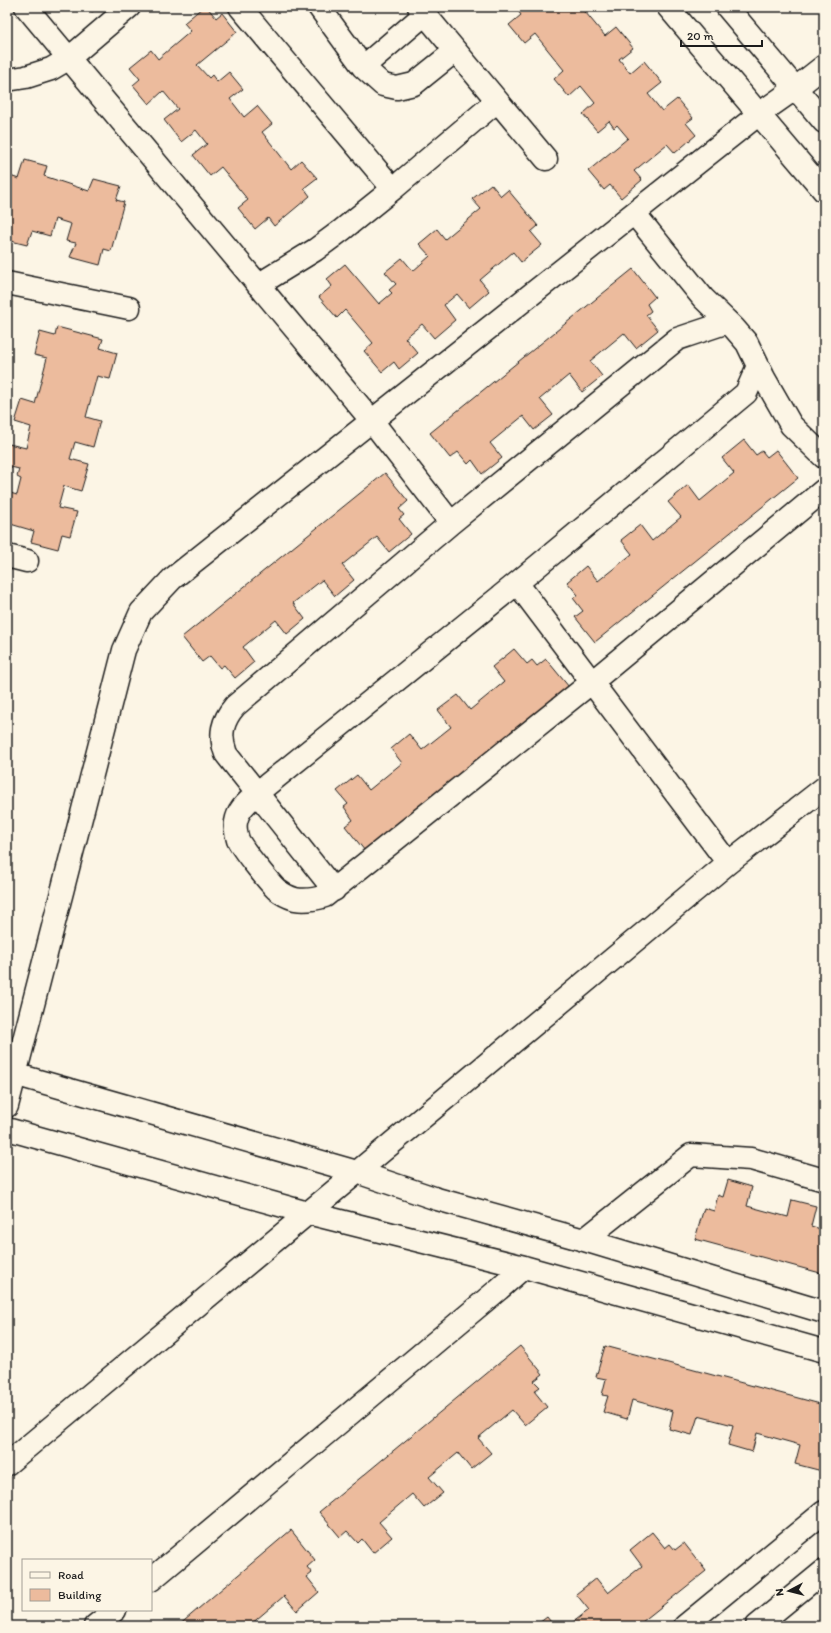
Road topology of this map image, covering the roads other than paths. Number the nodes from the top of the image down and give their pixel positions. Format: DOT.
graph roads {
  1 [pos="26,7"];
  2 [pos="129,7"];
  3 [pos="240,7"];
  4 [pos="668,7"];
  5 [pos="727,7"];
  6 [pos="324,9"];
  7 [pos="422,11"];
  8 [pos="455,51"];
  9 [pos="68,59"];
  10 [pos="824,66"];
  11 [pos="363,67"];
  12 [pos="7,80"];
  13 [pos="796,88"];
  14 [pos="497,101"];
  15 [pos="759,114"];
  16 [pos="824,122"];
  17 [pos="546,159"];
  18 [pos="393,189"];
  19 [pos="824,191"];
  20 [pos="634,213"];
  21 [pos="7,283"];
  22 [pos="258,285"];
  23 [pos="129,308"];
  24 [pos="728,322"];
  25 [pos="758,366"];
  26 [pos="372,421"];
  27 [pos="824,457"];
  28 [pos="824,490"];
  29 [pos="451,523"];
  30 [pos="517,583"];
  31 [pos="592,682"];
  32 [pos="824,788"];
  33 [pos="257,793"];
  34 [pos="728,862"];
  35 [pos="334,890"];
  36 [pos="11,1073"];
  37 [pos="7,1106"];
  38 [pos="7,1129"];
  39 [pos="357,1172"];
  40 [pos="824,1180"];
  41 [pos="308,1213"];
  42 [pos="584,1240"];
  43 [pos="524,1267"];
  44 [pos="824,1312"];
  45 [pos="824,1351"];
  46 [pos="7,1464"];
  47 [pos="824,1512"];
  48 [pos="824,1571"];
  49 [pos="152,1579"];
  50 [pos="114,1611"];
  51 [pos="96,1626"];
  52 [pos="685,1626"];
  53 [pos="757,1626"];
  1 -- 9 [label="street"];
  2 -- 9 [label="street"];
  3 -- 18 [label="street"];
  4 -- 15 [label="street"];
  5 -- 13 [label="street"];
  6 -- 11 [label="street"];
  7 -- 8 [label="street"];
  7 -- 11 [label="street"];
  8 -- 11 [label="street"];
  8 -- 14 [label="street"];
  9 -- 12 [label="street"];
  9 -- 22 [label="street"];
  10 -- 13 [label="street"];
  13 -- 15 [label="street"];
  13 -- 16 [label="street"];
  14 -- 17 [label="street"];
  14 -- 18 [label="street"];
  15 -- 19 [label="street"];
  15 -- 20 [label="street"];
  18 -- 22 [label="street"];
  20 -- 24 [label="street"];
  20 -- 26 [label="street"];
  21 -- 23 [label="street"];
  22 -- 26 [label="street"];
  24 -- 25 [label="street"];
  24 -- 29 [label="street"];
  25 -- 27 [label="street"];
  25 -- 30 [label="street"];
  26 -- 29 [label="street"];
  26 -- 36 [label="street"];
  28 -- 31 [label="street"];
  29 -- 33 [label="street"];
  30 -- 31 [label="street"];
  30 -- 33 [label="street"];
  31 -- 34 [label="street"];
  31 -- 35 [label="street"];
  32 -- 34 [label="street"];
  33 -- 35 [label="street"];
  33 -- 35 [label="street"];
  34 -- 39 [label="street"];
  36 -- 37 [label="street"];
  36 -- 39 [label="street"];
  38 -- 41 [label="street"];
  39 -- 41 [label="street"];
  39 -- 42 [label="street"];
  40 -- 42 [label="street"];
  41 -- 43 [label="street"];
  41 -- 46 [label="street"];
  42 -- 44 [label="street"];
  43 -- 45 [label="street"];
  43 -- 49 [label="street"];
  47 -- 52 [label="street"];
  48 -- 53 [label="street"];
  50 -- 51 [label="street"];
}
